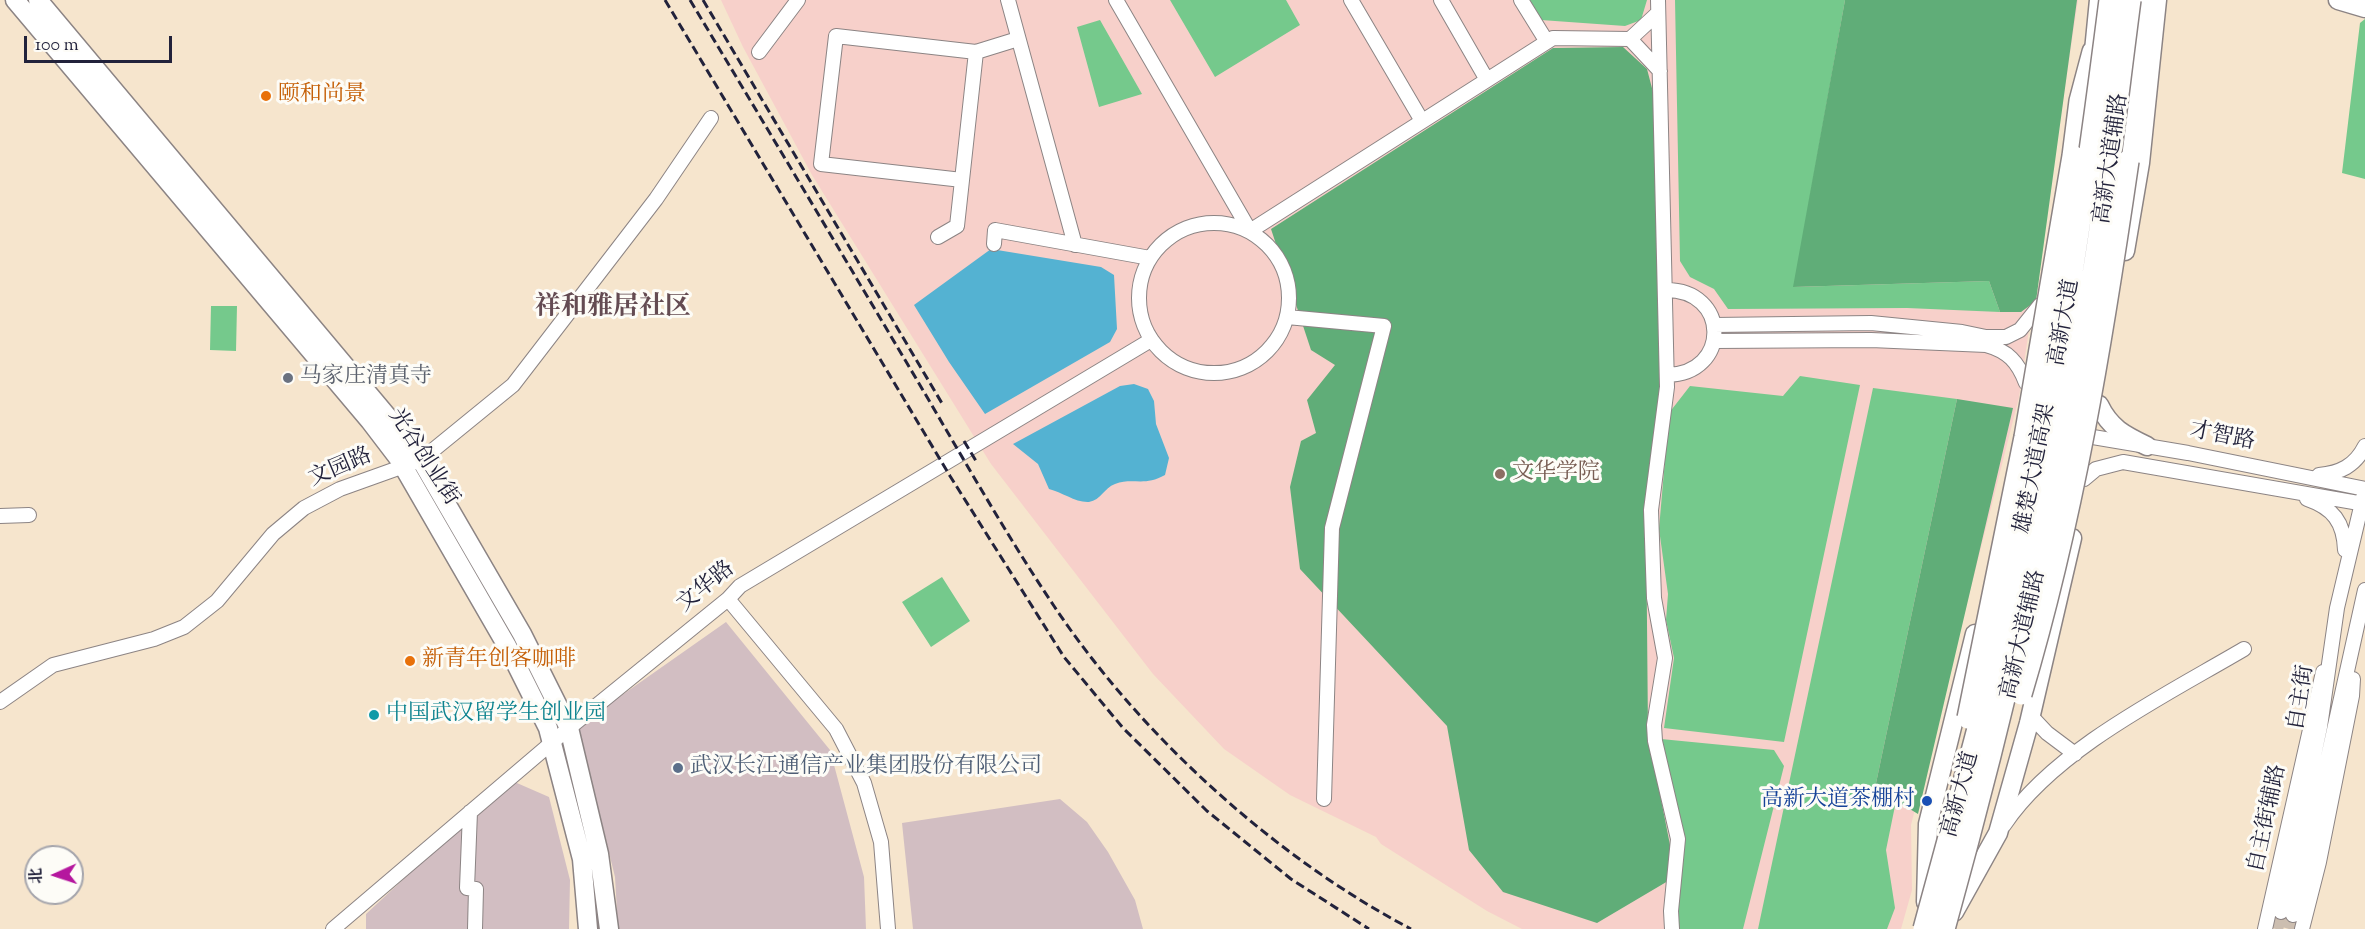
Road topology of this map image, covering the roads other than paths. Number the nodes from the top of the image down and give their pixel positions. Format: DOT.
graph roads {
  1 [pos="15,0"];
  2 [pos="38,0"];
  3 [pos="798,0"];
  4 [pos="1008,0"];
  5 [pos="1116,0"];
  6 [pos="1351,0"];
  7 [pos="1441,0"];
  8 [pos="1521,0"];
  9 [pos="2099,0"];
  10 [pos="2110,0"];
  11 [pos="2130,0"];
  12 [pos="2135,0"];
  13 [pos="2145,0"];
  14 [pos="2157,0"];
  15 [pos="2338,0"];
  16 [pos="1658,7"];
  17 [pos="2365,8"];
  18 [pos="1018,39"];
  19 [pos="1630,39"];
  20 [pos="1547,42"];
  21 [pos="759,52"];
  22 [pos="976,52"];
  23 [pos="2093,52"];
  24 [pos="2127,63"];
  25 [pos="1659,71"];
  26 [pos="1488,80"];
  27 [pos="2092,102"];
  28 [pos="711,118"];
  29 [pos="1422,121"];
  30 [pos="962,180"];
  31 [pos="1250,231"];
  32 [pos="938,237"];
  33 [pos="994,244"];
  34 [pos="1074,244"];
  35 [pos="1150,258"];
  36 [pos="1665,290"];
  37 [pos="2040,305"];
  38 [pos="1287,317"];
  39 [pos="1714,325"];
  40 [pos="1150,340"];
  41 [pos="1714,341"];
  42 [pos="1667,375"];
  43 [pos="2026,383"];
  44 [pos="2099,405"];
  45 [pos="2070,433"];
  46 [pos="2092,438"];
  47 [pos="2038,439"];
  48 [pos="2147,446"];
  49 [pos="2365,446"];
  50 [pos="412,463"];
  51 [pos="2310,476"];
  52 [pos="2084,479"];
  53 [pos="2282,489"];
  54 [pos="2364,496"];
  55 [pos="29,515"];
  56 [pos="0,516"];
  57 [pos="1999,524"];
  58 [pos="2346,568"];
  59 [pos="2365,594"];
  60 [pos="728,599"];
  61 [pos="2331,647"];
  62 [pos="2244,649"];
  63 [pos="2354,651"];
  64 [pos="0,702"];
  65 [pos="2031,716"];
  66 [pos="568,728"];
  67 [pos="552,743"];
  68 [pos="2075,754"];
  69 [pos="1982,792"];
  70 [pos="1324,799"];
  71 [pos="470,812"];
  72 [pos="1998,833"];
  73 [pos="1937,879"];
  74 [pos="1926,902"];
  75 [pos="1949,923"];
  76 [pos="333,929"];
  77 [pos="475,929"];
  78 [pos="588,929"];
  79 [pos="609,929"];
  80 [pos="888,929"];
  81 [pos="1672,929"];
  82 [pos="1918,929"];
  83 [pos="1924,929"];
  84 [pos="2265,929"];
  85 [pos="2302,929"];
  1 -- 50 [label="main road, 光谷创业街"];
  2 -- 50 [label="main road, 光谷创业街"];
  3 -- 21 [label="street"];
  4 -- 18 [label="street"];
  5 -- 31 [label="street"];
  6 -- 29 [label="street"];
  7 -- 26 [label="street"];
  8 -- 20 [label="street"];
  9 -- 23 [label="main road, 高新大道"];
  10 -- 73 [label="highway, 雄楚大道高架, bridge"];
  11 -- 69 [label="highway, 雄楚大道高架, bridge"];
  12 -- 24 [label="main road, 高新大道"];
  13 -- 69 [label="highway, bridge"];
  14 -- 44 [label="main road, 高新大道辅路"];
  15 -- 17 [label="main road"];
  16 -- 19 [label="street"];
  16 -- 25 [label="street"];
  18 -- 22 [label="street"];
  18 -- 34 [label="street"];
  19 -- 20 [label="street"];
  19 -- 25 [label="street"];
  20 -- 26 [label="street"];
  22 -- 30 [label="street"];
  22 -- 30 [label="street"];
  23 -- 27 [label="main road, 高新大道"];
  23 -- 37 [label="main road, 高新大道辅路"];
  23 -- 73 [label="highway, bridge"];
  24 -- 27 [label="main road"];
  24 -- 45 [label="main road, 高新大道"];
  25 -- 36 [label="street"];
  26 -- 29 [label="street"];
  27 -- 47 [label="main road, 高新大道"];
  28 -- 50 [label="street, 文园路"];
  29 -- 31 [label="street"];
  30 -- 32 [label="street"];
  31 -- 35 [label="street"];
  31 -- 38 [label="street"];
  33 -- 34 [label="street"];
  34 -- 35 [label="street"];
  35 -- 40 [label="street"];
  36 -- 39 [label="street"];
  36 -- 42 [label="street"];
  37 -- 39 [label="street"];
  37 -- 43 [label="main road, 高新大道辅路"];
  38 -- 40 [label="street"];
  38 -- 70 [label="street"];
  39 -- 41 [label="street"];
  40 -- 60 [label="street, 文华路"];
  41 -- 42 [label="street"];
  41 -- 43 [label="street"];
  42 -- 81 [label="street"];
  43 -- 57 [label="main road, 高新大道辅路"];
  44 -- 46 [label="main road, 高新大道辅路"];
  44 -- 48 [label="main road"];
  45 -- 46 [label="street, 才智路"];
  45 -- 75 [label="main road, 高新大道"];
  46 -- 48 [label="street, 才智路"];
  46 -- 52 [label="main road, 高新大道辅路"];
  47 -- 57 [label="main road"];
  47 -- 74 [label="main road, 高新大道"];
  48 -- 51 [label="street, 才智路"];
  49 -- 51 [label="street"];
  50 -- 64 [label="street, 文园路"];
  50 -- 66 [label="main road, 光谷创业街"];
  50 -- 67 [label="main road, 光谷创业街"];
  51 -- 54 [label="street, 才智路"];
  52 -- 53 [label="street, 才智路"];
  52 -- 65 [label="main road, 高新大道辅路"];
  53 -- 54 [label="street, 才智路"];
  53 -- 58 [label="street"];
  54 -- 58 [label="street, 自主街"];
  55 -- 56 [label="street"];
  57 -- 74 [label="main road, 高新大道辅路"];
  58 -- 61 [label="street, 自主街"];
  59 -- 63 [label="street, 自主街"];
  60 -- 66 [label="street, 文华路"];
  60 -- 80 [label="street"];
  61 -- 63 [label="street, 自主街"];
  61 -- 84 [label="street, 自主街辅路"];
  62 -- 68 [label="street"];
  63 -- 85 [label="street"];
  65 -- 68 [label="street"];
  65 -- 72 [label="main road, 高新大道辅路"];
  66 -- 67 [label="street, 文华路"];
  66 -- 79 [label="main road, 光谷创业街"];
  67 -- 71 [label="street, 文华路"];
  67 -- 78 [label="main road, 光谷创业街"];
  68 -- 72 [label="street"];
  69 -- 75 [label="highway, 雄楚大道高架, bridge"];
  71 -- 76 [label="street, 文华路"];
  71 -- 77 [label="street"];
  72 -- 75 [label="main road, 高新大道辅路"];
  73 -- 83 [label="highway, 雄楚大道高架, bridge"];
  74 -- 82 [label="main road, 高新大道"];
}
